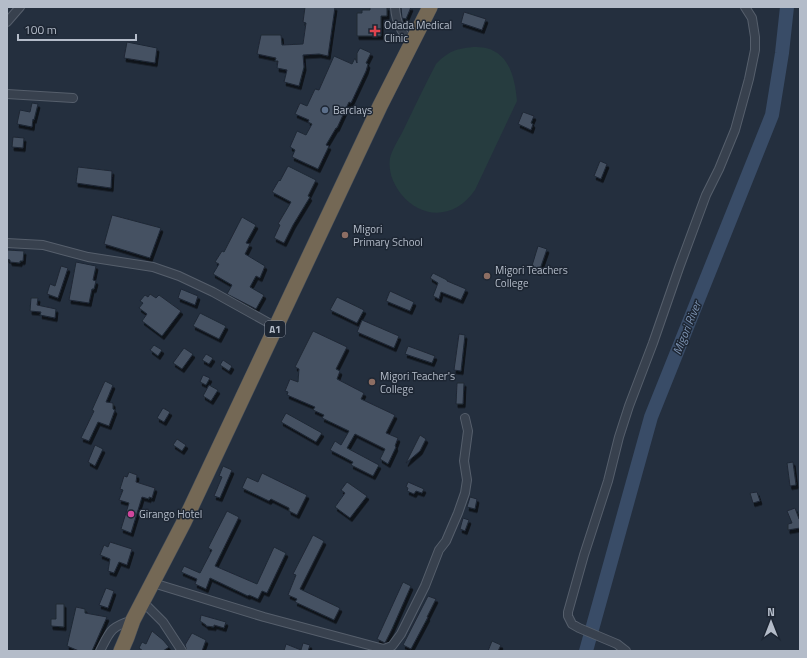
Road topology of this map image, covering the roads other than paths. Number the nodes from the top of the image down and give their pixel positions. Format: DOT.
graph roads {
  1 [pos="20,7"];
  2 [pos="395,7"];
  3 [pos="430,7"];
  4 [pos="745,7"];
  5 [pos="7,22"];
  6 [pos="412,44"];
  7 [pos="7,94"];
  8 [pos="73,98"];
  9 [pos="7,243"];
  10 [pos="276,327"];
  11 [pos="465,418"];
  12 [pos="153,583"];
  13 [pos="143,602"];
  14 [pos="133,620"];
  15 [pos="100,651"];
  16 [pos="121,651"];
  17 [pos="182,651"];
  18 [pos="626,651"];
  1 -- 5 [label="street"];
  2 -- 6 [label="street"];
  3 -- 6 [label="highway, A1"];
  4 -- 18 [label="street"];
  6 -- 10 [label="highway, A1"];
  7 -- 8 [label="street"];
  9 -- 10 [label="street"];
  10 -- 12 [label="highway, A1"];
  11 -- 12 [label="street"];
  12 -- 13 [label="highway, A1"];
  13 -- 14 [label="highway, A1"];
  13 -- 17 [label="street"];
  14 -- 15 [label="street"];
  14 -- 16 [label="highway, A1"];
}
